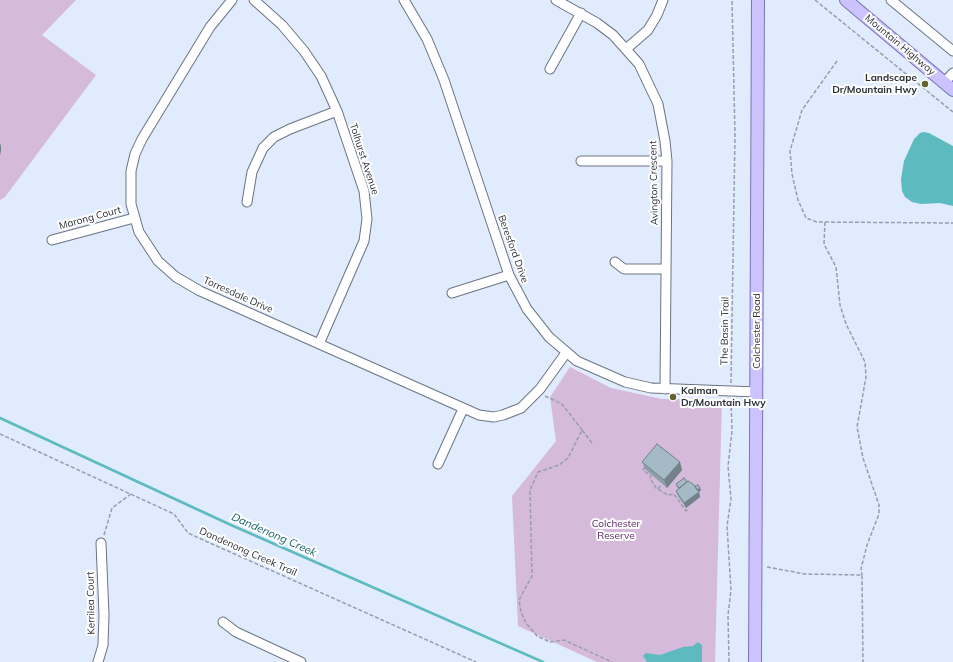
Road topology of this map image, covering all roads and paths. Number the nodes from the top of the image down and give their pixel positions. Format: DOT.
graph roads {
  1 [pos="232,0"];
  2 [pos="254,0"];
  3 [pos="404,0"];
  4 [pos="556,0"];
  5 [pos="663,0"];
  6 [pos="732,0"];
  7 [pos="758,0"];
  8 [pos="814,0"];
  9 [pos="846,0"];
  10 [pos="891,0"];
  11 [pos="581,13"];
  12 [pos="626,49"];
  13 [pos="953,51"];
  14 [pos="837,61"];
  15 [pos="550,69"];
  16 [pos="953,73"];
  17 [pos="949,87"];
  18 [pos="337,111"];
  19 [pos="953,112"];
  20 [pos="581,161"];
  21 [pos="667,161"];
  22 [pos="248,202"];
  23 [pos="134,218"];
  24 [pos="825,222"];
  25 [pos="953,224"];
  26 [pos="52,240"];
  27 [pos="615,262"];
  28 [pos="665,269"];
  29 [pos="509,275"];
  30 [pos="452,293"];
  31 [pos="319,344"];
  32 [pos="566,353"];
  33 [pos="540,388"];
  34 [pos="665,389"];
  35 [pos="731,391"];
  36 [pos="757,392"];
  37 [pos="463,409"];
  38 [pos="582,430"];
  39 [pos="0,434"];
  40 [pos="592,443"];
  41 [pos="438,464"];
  42 [pos="646,466"];
  43 [pos="661,485"];
  44 [pos="658,489"];
  45 [pos="677,490"];
  46 [pos="131,494"];
  47 [pos="674,494"];
  48 [pos="688,509"];
  49 [pos="101,543"];
  50 [pos="767,567"];
  51 [pos="862,575"];
  52 [pos="223,622"];
  53 [pos="98,662"];
  54 [pos="301,662"];
  55 [pos="476,662"];
  56 [pos="612,662"];
  57 [pos="729,662"];
  58 [pos="755,662"];
  59 [pos="863,662"];
  1 -- 23 [label="street, Torresdale Drive"];
  2 -- 18 [label="street, Tolhurst Avenue"];
  3 -- 29 [label="street, Beresford Drive"];
  4 -- 11 [label="street, Avington Crescent"];
  5 -- 12 [label="street"];
  6 -- 35 [label="path, The Basin Trail"];
  7 -- 36 [label="main road, Colchester Road"];
  8 -- 19 [label="path"];
  9 -- 17 [label="main road, Mountain Highway"];
  10 -- 13 [label="street"];
  11 -- 12 [label="street, Avington Crescent"];
  11 -- 15 [label="street"];
  12 -- 21 [label="street, Avington Crescent"];
  14 -- 24 [label="path"];
  16 -- 17 [label="street"];
  18 -- 22 [label="street"];
  18 -- 31 [label="street, Tolhurst Avenue"];
  20 -- 21 [label="street"];
  21 -- 28 [label="street, Avington Crescent"];
  23 -- 26 [label="street, Marong Court"];
  23 -- 31 [label="street, Torresdale Drive"];
  24 -- 25 [label="path"];
  24 -- 51 [label="path"];
  27 -- 28 [label="street"];
  28 -- 34 [label="street, Avington Crescent"];
  29 -- 30 [label="street"];
  29 -- 32 [label="street, Beresford Drive"];
  31 -- 37 [label="street, Torresdale Drive"];
  32 -- 33 [label="street, Torresdale Drive"];
  32 -- 34 [label="street, Beresford Drive"];
  33 -- 37 [label="street, Torresdale Drive"];
  33 -- 38 [label="path"];
  34 -- 35 [label="street, Beresford Drive"];
  35 -- 36 [label="street, Beresford Drive"];
  35 -- 57 [label="path, The Basin Trail"];
  36 -- 58 [label="main road, Colchester Road"];
  37 -- 41 [label="street"];
  38 -- 40 [label="path"];
  38 -- 56 [label="path"];
  39 -- 46 [label="path, Dandenong Creek Trail"];
  42 -- 44 [label="path"];
  43 -- 44 [label="path"];
  44 -- 47 [label="path"];
  45 -- 47 [label="path"];
  46 -- 49 [label="path"];
  46 -- 55 [label="path, Dandenong Creek Trail"];
  47 -- 48 [label="path"];
  49 -- 53 [label="street, Kerrilea Court"];
  50 -- 51 [label="path"];
  51 -- 59 [label="path"];
  52 -- 54 [label="street"];
}
